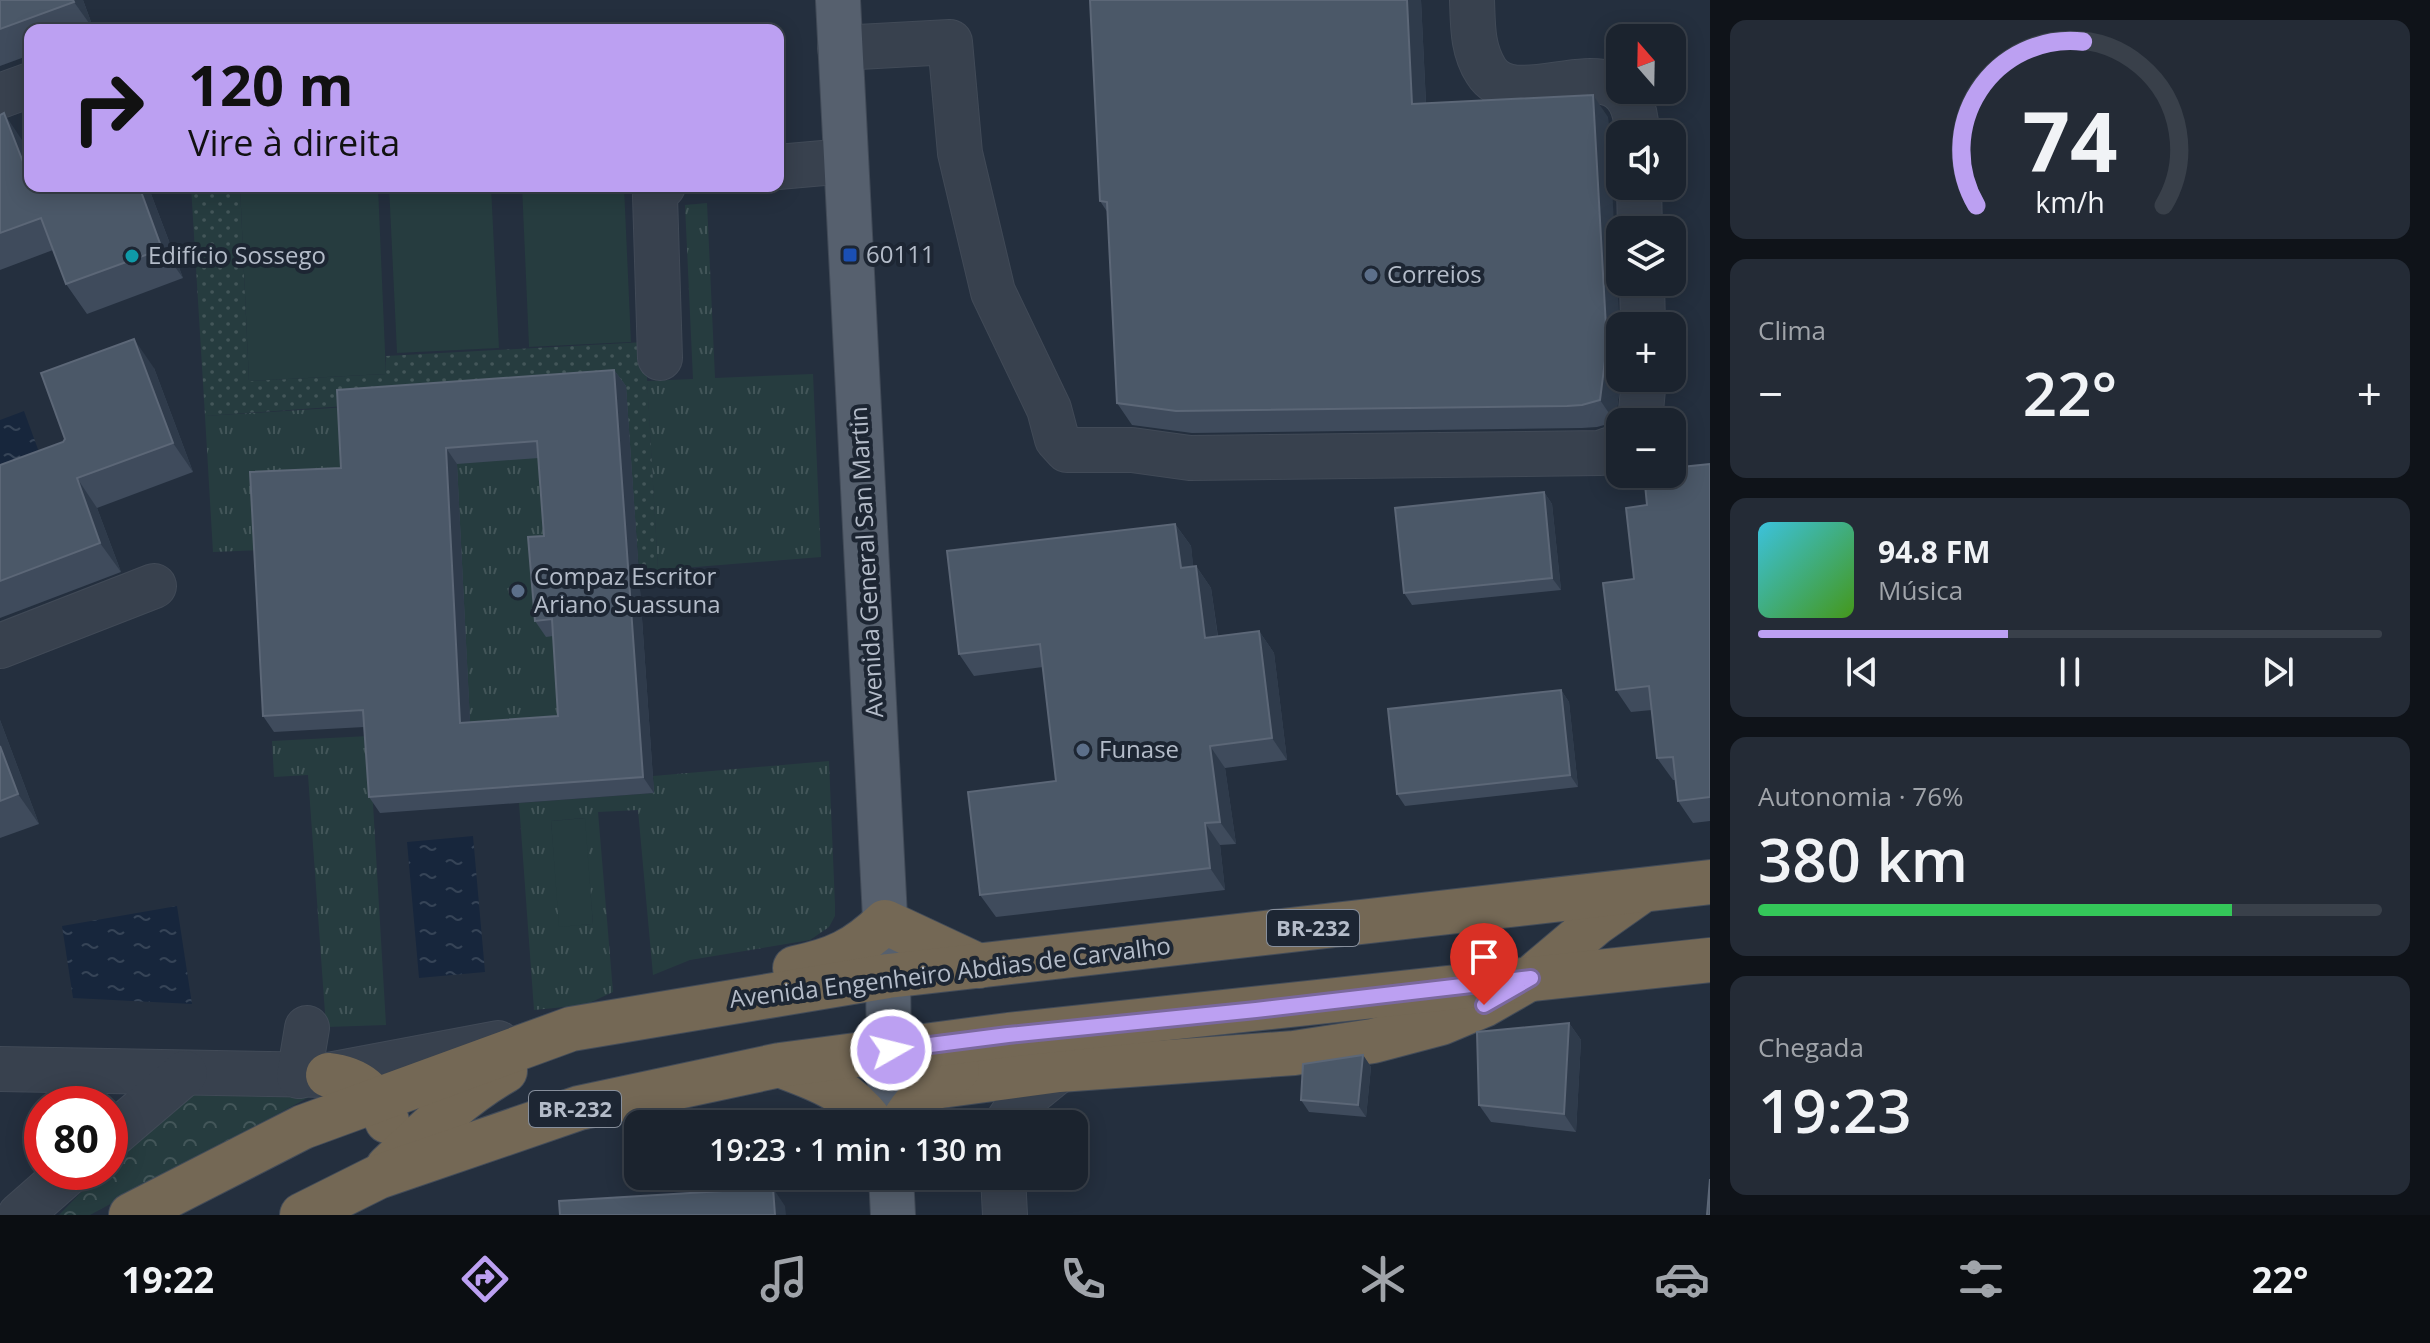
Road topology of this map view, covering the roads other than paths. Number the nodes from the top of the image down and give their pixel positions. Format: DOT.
graph roads {
  1 [pos="838,0"];
  2 [pos="1472,0"];
  3 [pos="840,48"];
  4 [pos="24,87"];
  5 [pos="0,96"];
  6 [pos="1637,120"];
  7 [pos="846,161"];
  8 [pos="784,166"];
  9 [pos="656,192"];
  10 [pos="660,358"];
  11 [pos="1606,451"];
  12 [pos="154,586"];
  13 [pos="0,646"];
  14 [pos="1710,882"];
  15 [pos="1645,889"];
  16 [pos="885,922"];
  17 [pos="1710,960"];
  18 [pos="821,963"];
  19 [pos="979,966"];
  20 [pos="888,976"];
  21 [pos="1531,978"];
  22 [pos="776,993"];
  23 [pos="625,1019"];
  24 [pos="307,1028"];
  25 [pos="571,1029"];
  26 [pos="1008,1035"];
  27 [pos="891,1050"];
  28 [pos="780,1065"];
  29 [pos="20,1069"];
  30 [pos="1059,1070"];
  31 [pos="185,1073"];
  32 [pos="314,1075"];
  33 [pos="68,1086"];
  34 [pos="933,1087"];
  35 [pos="377,1100"];
  36 [pos="862,1110"];
  37 [pos="890,1110"];
  38 [pos="909,1110"];
  39 [pos="1015,1110"];
  40 [pos="128,1122"];
  41 [pos="378,1177"];
  42 [pos="48,1190"];
  43 [pos="892,1190"];
  44 [pos="1004,1190"];
  45 [pos="20,1215"];
  46 [pos="131,1215"];
  47 [pos="302,1215"];
  48 [pos="893,1215"];
  49 [pos="1005,1215"];
  1 -- 3 [label="main road, Avenida General San Martin"];
  2 -- 6 [label="street"];
  3 -- 7 [label="main road, Avenida General San Martin"];
  3 -- 11 [label="street"];
  4 -- 5 [label="street"];
  7 -- 8 [label="street"];
  7 -- 16 [label="main road, Avenida General San Martin"];
  9 -- 10 [label="street"];
  12 -- 13 [label="street"];
  14 -- 15 [label="highway, Avenida Engenheiro Abdias de Carvalho / BR-232"];
  15 -- 19 [label="highway, Avenida Engenheiro Abdias de Carvalho / BR-232"];
  15 -- 21 [label="highway"];
  16 -- 18 [label="highway"];
  16 -- 19 [label="highway"];
  16 -- 20 [label="main road, Avenida General San Martin"];
  17 -- 21 [label="highway, BR-232"];
  18 -- 22 [label="highway"];
  18 -- 23 [label="highway"];
  19 -- 20 [label="highway, Avenida Engenheiro Abdias de Carvalho / BR-232"];
  20 -- 22 [label="highway, Avenida Engenheiro Abdias de Carvalho / BR-232"];
  20 -- 27 [label="main road, Avenida General San Martin"];
  21 -- 26 [label="highway, BR-232"];
  21 -- 30 [label="highway"];
  22 -- 23 [label="highway, Avenida Engenheiro Abdias de Carvalho / BR-232"];
  23 -- 25 [label="highway, Avenida Engenheiro Abdias de Carvalho / BR-232"];
  23 -- 41 [label="highway"];
  24 -- 32 [label="street"];
  25 -- 32 [label="street"];
  25 -- 35 [label="highway, Avenida Engenheiro Abdias de Carvalho / BR-232"];
  26 -- 27 [label="highway, BR-232"];
  26 -- 34 [label="highway"];
  27 -- 28 [label="highway, BR-232"];
  27 -- 37 [label="main road, Avenida General San Martin"];
  28 -- 36 [label="highway"];
  28 -- 41 [label="highway, BR-232"];
  29 -- 31 [label="street"];
  29 -- 33 [label="street"];
  30 -- 34 [label="highway"];
  30 -- 39 [label="street"];
  31 -- 32 [label="street"];
  31 -- 40 [label="street"];
  32 -- 35 [label="highway"];
  34 -- 38 [label="highway"];
  35 -- 41 [label="highway"];
  35 -- 46 [label="highway, Avenida Engenheiro Abdias de Carvalho / BR-232"];
  41 -- 47 [label="highway, BR-232"];
  42 -- 45 [label="street"];
  43 -- 48 [label="main road"];
  44 -- 49 [label="street"];
}
